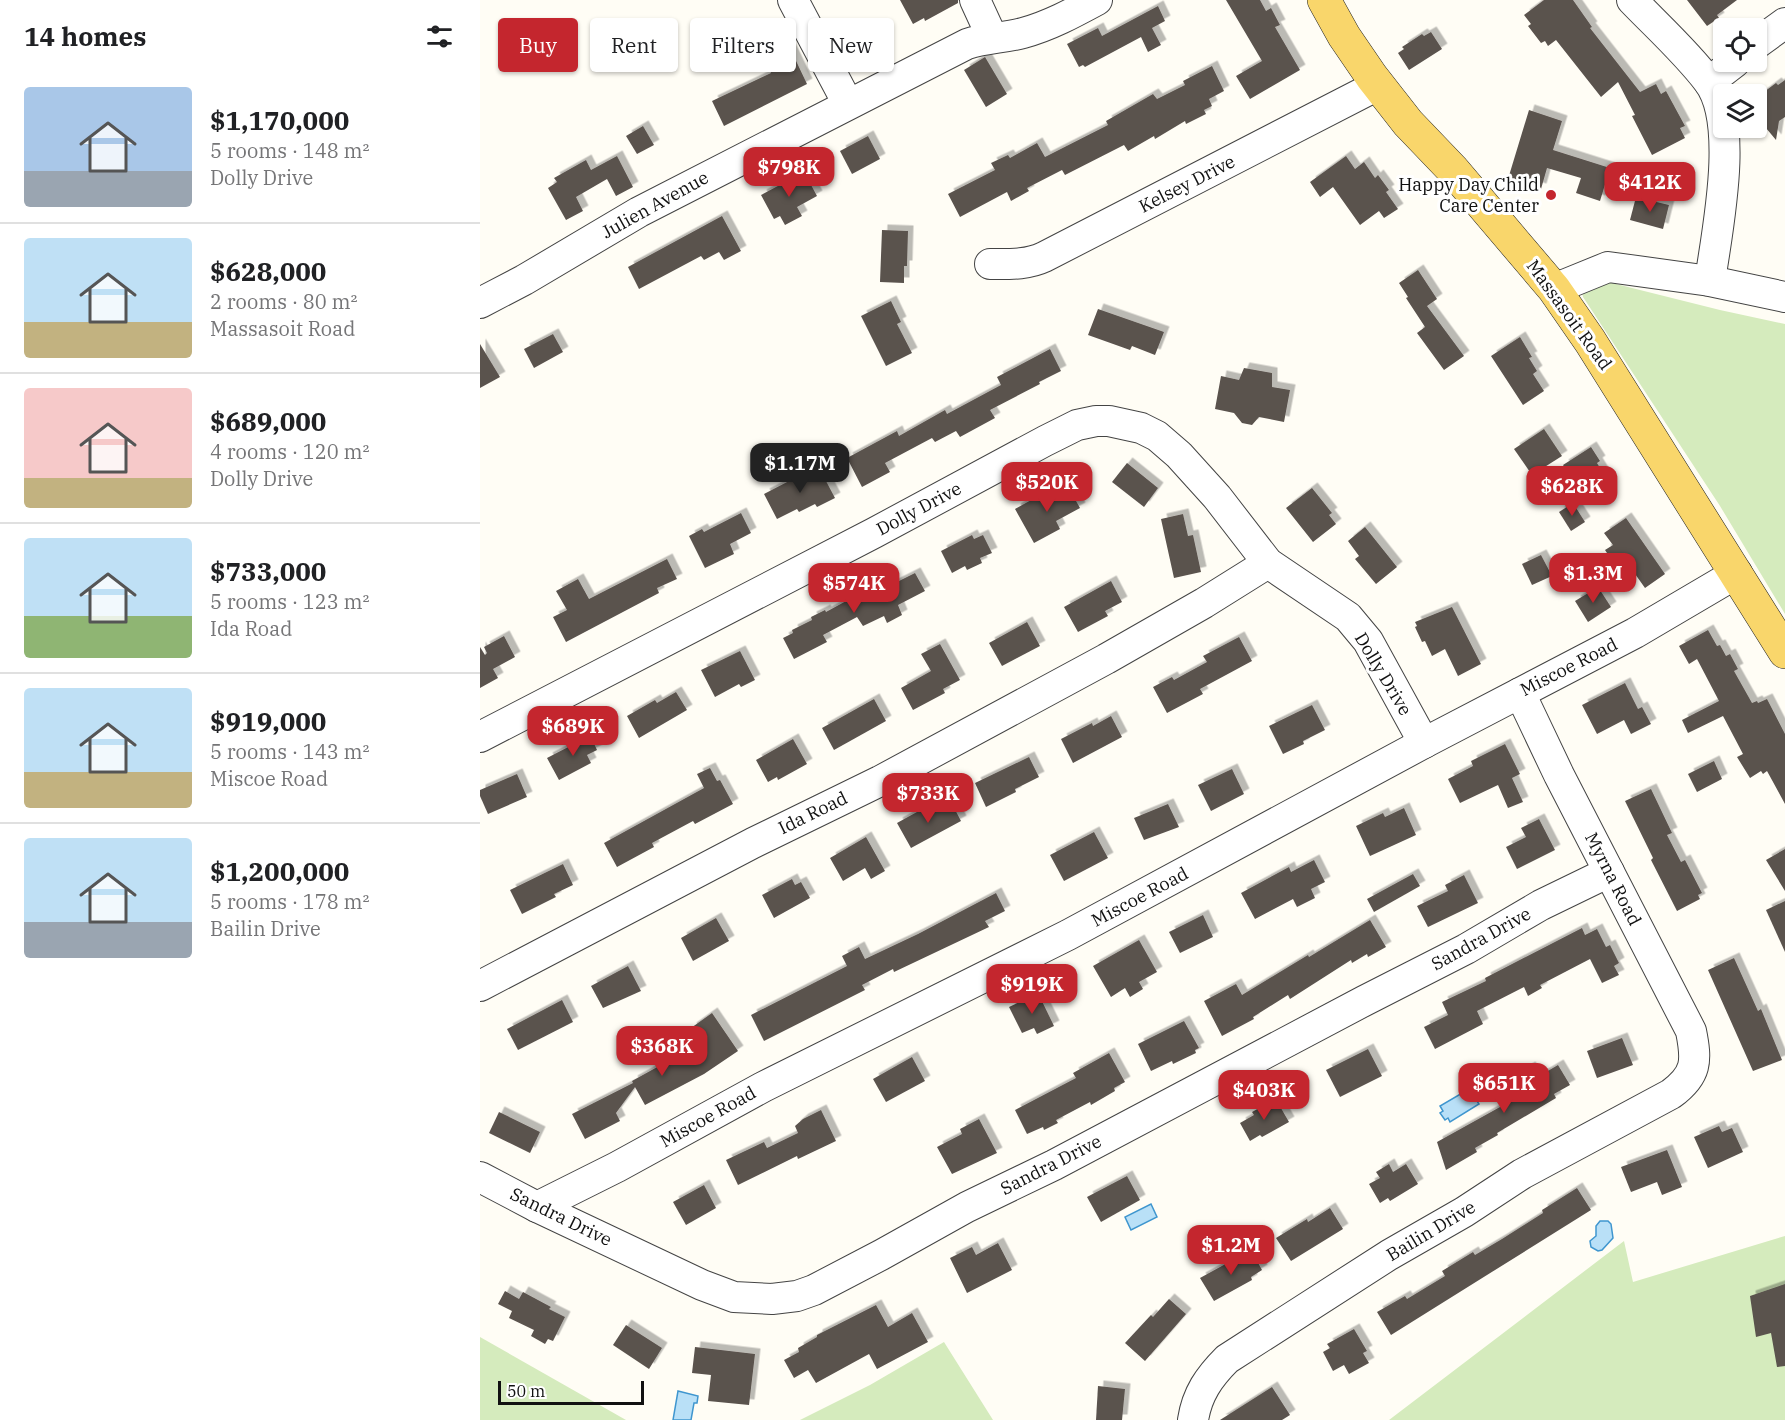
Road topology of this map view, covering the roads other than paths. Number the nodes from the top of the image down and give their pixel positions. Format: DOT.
graph roads {
  1 [pos="793,0"];
  2 [pos="975,0"];
  3 [pos="1096,0"];
  4 [pos="1324,0"];
  5 [pos="1632,0"];
  6 [pos="1785,23"];
  7 [pos="1767,36"];
  8 [pos="992,37"];
  9 [pos="1722,72"];
  10 [pos="1709,82"];
  11 [pos="1378,85"];
  12 [pos="848,104"];
  13 [pos="990,264"];
  14 [pos="1710,281"];
  15 [pos="1554,289"];
  16 [pos="1785,297"];
  17 [pos="480,303"];
  18 [pos="1268,562"];
  19 [pos="1737,573"];
  20 [pos="1785,652"];
  21 [pos="1520,693"];
  22 [pos="480,737"];
  23 [pos="1424,743"];
  24 [pos="1609,872"];
  25 [pos="480,986"];
  26 [pos="1694,1068"];
  27 [pos="480,1177"];
  28 [pos="537,1208"];
  29 [pos="1193,1420"];
  1 -- 12 [label="street"];
  2 -- 8 [label="street"];
  3 -- 8 [label="street, Julien Avenue"];
  4 -- 11 [label="main road, Massasoit Road"];
  5 -- 10 [label="street"];
  6 -- 7 [label="street"];
  8 -- 12 [label="street, Julien Avenue"];
  9 -- 10 [label="street"];
  10 -- 14 [label="street"];
  11 -- 13 [label="street, Kelsey Drive"];
  11 -- 15 [label="main road, Massasoit Road"];
  12 -- 17 [label="street, Julien Avenue"];
  14 -- 15 [label="street"];
  14 -- 16 [label="street"];
  15 -- 19 [label="main road, Massasoit Road"];
  18 -- 22 [label="street, Dolly Drive"];
  18 -- 23 [label="street, Dolly Drive"];
  18 -- 25 [label="street, Ida Road"];
  19 -- 20 [label="main road, Massasoit Road"];
  19 -- 21 [label="street, Miscoe Road"];
  21 -- 23 [label="street, Miscoe Road"];
  21 -- 24 [label="street, Myrna Road"];
  23 -- 28 [label="street, Miscoe Road"];
  24 -- 26 [label="street, Myrna Road"];
  24 -- 28 [label="street, Sandra Drive"];
  26 -- 29 [label="street, Bailin Drive"];
  27 -- 28 [label="street, Sandra Drive"];
}
